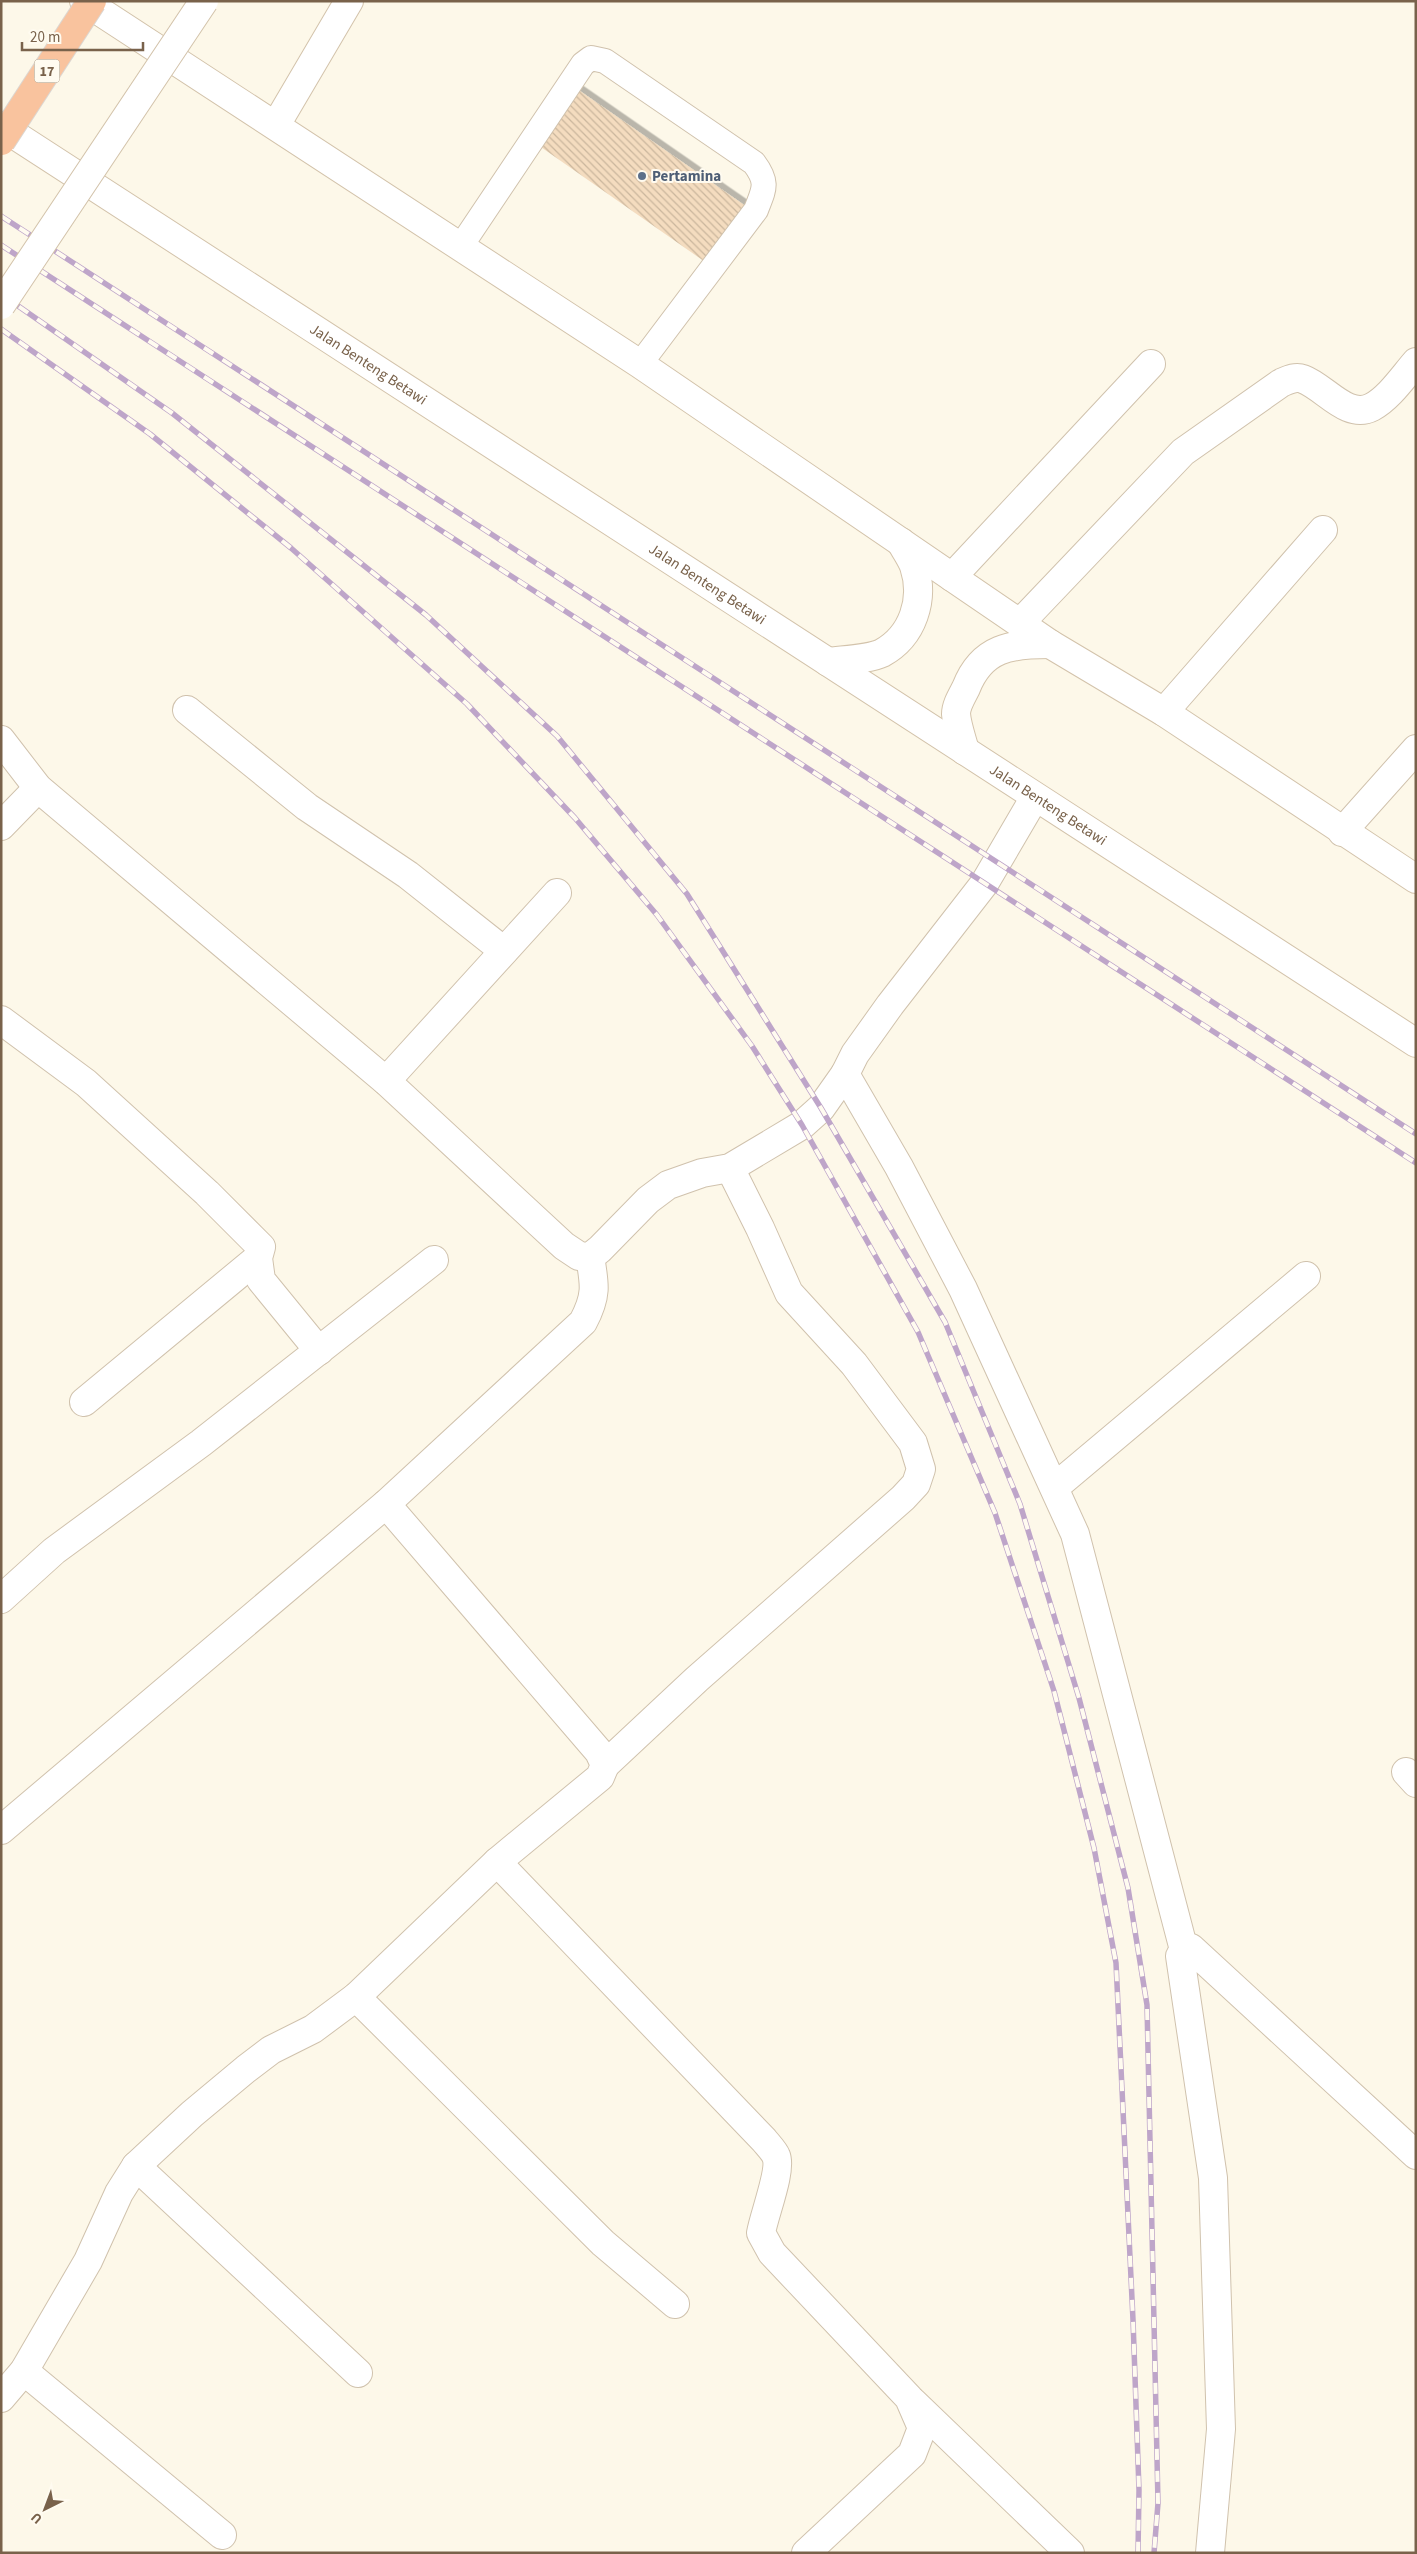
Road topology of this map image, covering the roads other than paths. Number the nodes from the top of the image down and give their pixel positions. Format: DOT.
graph roads {
  1 [pos="84,1"];
  2 [pos="92,1"];
  3 [pos="204,1"];
  4 [pos="349,1"];
  5 [pos="276,125"];
  6 [pos="1,126"];
  7 [pos="1,141"];
  8 [pos="461,246"];
  9 [pos="1,305"];
  10 [pos="1416,362"];
  11 [pos="640,364"];
  12 [pos="1151,364"];
  13 [pos="1323,530"];
  14 [pos="900,542"];
  15 [pos="952,577"];
  16 [pos="1020,623"];
  17 [pos="1050,644"];
  18 [pos="828,662"];
  19 [pos="188,710"];
  20 [pos="1164,712"];
  21 [pos="1,740"];
  22 [pos="1416,749"];
  23 [pos="965,751"];
  24 [pos="38,788"];
  25 [pos="1036,796"];
  26 [pos="1,826"];
  27 [pos="1342,832"];
  28 [pos="1416,879"];
  29 [pos="557,893"];
  30 [pos="504,951"];
  31 [pos="1,1020"];
  32 [pos="1416,1043"];
  33 [pos="845,1074"];
  34 [pos="386,1081"];
  35 [pos="730,1168"];
  36 [pos="590,1256"];
  37 [pos="258,1258"];
  38 [pos="434,1260"];
  39 [pos="1306,1276"];
  40 [pos="319,1351"];
  41 [pos="84,1402"];
  42 [pos="1055,1487"];
  43 [pos="386,1504"];
  44 [pos="1,1599"];
  45 [pos="605,1765"];
  46 [pos="1,1830"];
  47 [pos="497,1862"];
  48 [pos="1184,1950"];
  49 [pos="356,1997"];
  50 [pos="1416,2156"];
  51 [pos="136,2166"];
  52 [pos="675,2304"];
  53 [pos="24,2371"];
  54 [pos="358,2373"];
  55 [pos="1,2398"];
  56 [pos="909,2398"];
  57 [pos="222,2535"];
  58 [pos="818,2549"];
  59 [pos="1070,2553"];
  60 [pos="1210,2553"];
  1 -- 5 [label="street"];
  2 -- 7 [label="highway, 17, bridge"];
  3 -- 9 [label="street, bridge"];
  4 -- 5 [label="street"];
  5 -- 8 [label="street"];
  6 -- 18 [label="street, Jalan Benteng Betawi"];
  8 -- 11 [label="street"];
  8 -- 11 [label="lane"];
  10 -- 16 [label="street"];
  11 -- 14 [label="street"];
  12 -- 15 [label="street"];
  13 -- 20 [label="street"];
  14 -- 15 [label="street"];
  14 -- 18 [label="street"];
  15 -- 16 [label="street"];
  16 -- 17 [label="street"];
  17 -- 20 [label="street"];
  17 -- 23 [label="street"];
  18 -- 23 [label="street, Jalan Benteng Betawi"];
  19 -- 30 [label="street"];
  20 -- 27 [label="street"];
  21 -- 24 [label="street"];
  22 -- 27 [label="street"];
  23 -- 25 [label="street, Jalan Benteng Betawi"];
  24 -- 26 [label="street"];
  24 -- 34 [label="street"];
  25 -- 32 [label="street, Jalan Benteng Betawi"];
  25 -- 33 [label="street"];
  27 -- 28 [label="street"];
  29 -- 30 [label="street"];
  30 -- 34 [label="street"];
  31 -- 37 [label="street"];
  33 -- 35 [label="street"];
  33 -- 42 [label="street"];
  34 -- 36 [label="street"];
  35 -- 36 [label="street"];
  35 -- 45 [label="street"];
  36 -- 43 [label="street"];
  37 -- 40 [label="street"];
  37 -- 41 [label="street"];
  38 -- 40 [label="street"];
  39 -- 42 [label="street"];
  40 -- 44 [label="street"];
  42 -- 48 [label="street"];
  43 -- 45 [label="street"];
  43 -- 46 [label="street"];
  45 -- 47 [label="street"];
  47 -- 49 [label="street"];
  47 -- 56 [label="street"];
  48 -- 50 [label="street"];
  48 -- 60 [label="street"];
  49 -- 51 [label="street"];
  49 -- 52 [label="street"];
  51 -- 53 [label="street"];
  51 -- 54 [label="street"];
  53 -- 55 [label="street"];
  53 -- 57 [label="street"];
  56 -- 58 [label="street"];
  56 -- 59 [label="street"];
}
